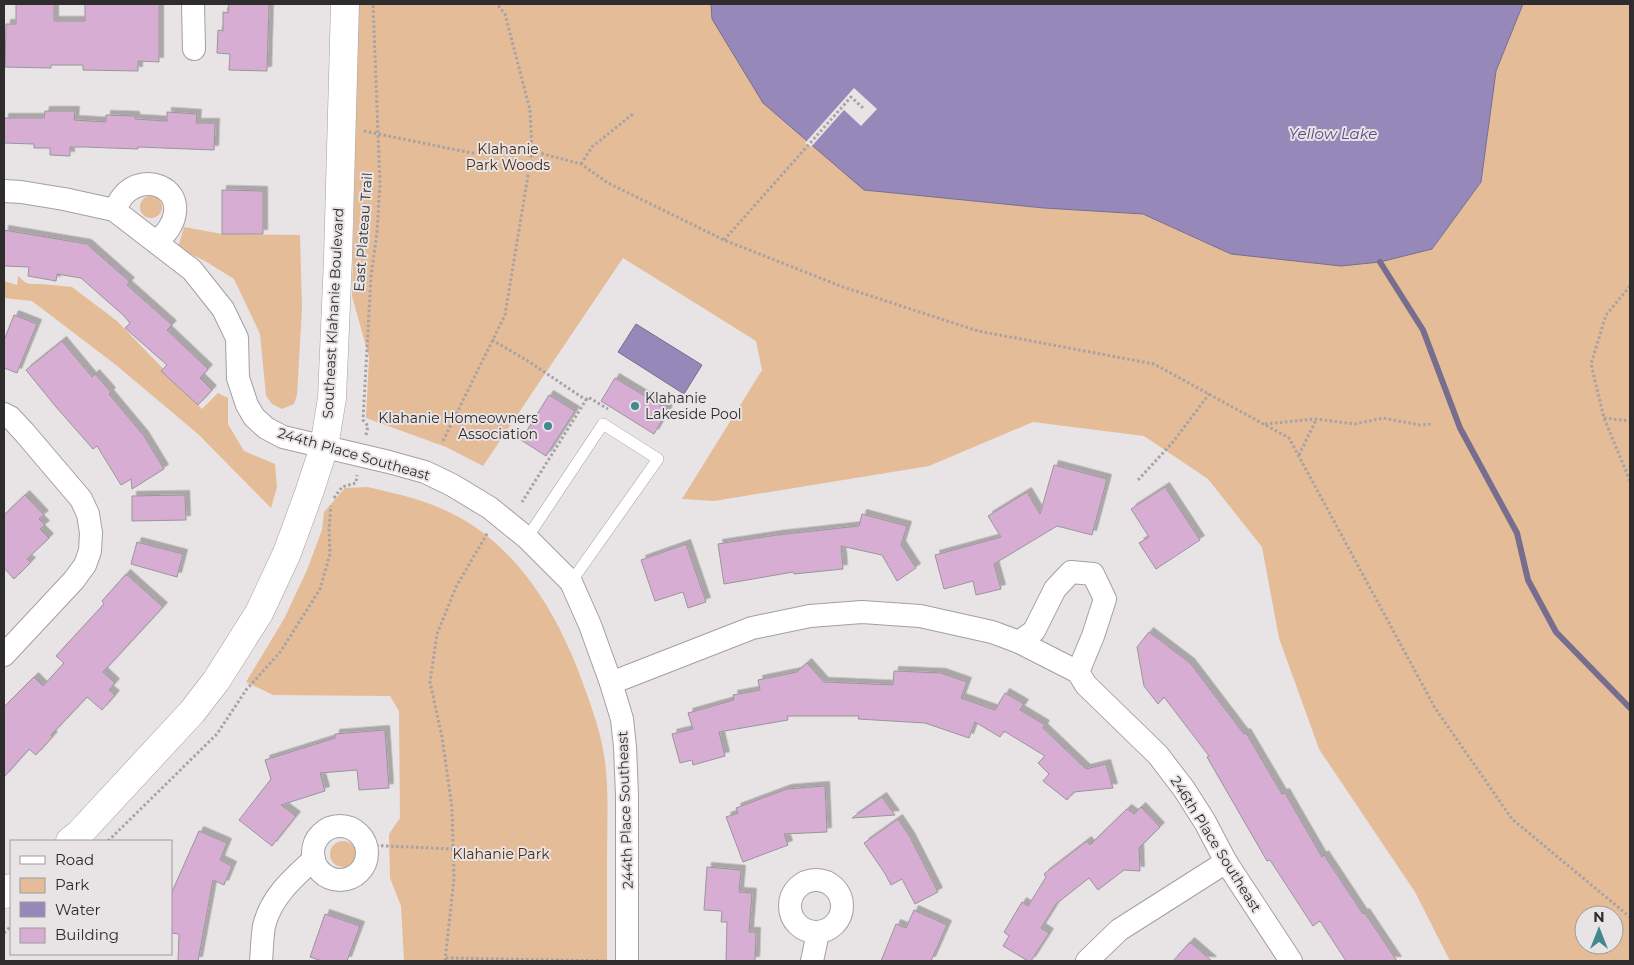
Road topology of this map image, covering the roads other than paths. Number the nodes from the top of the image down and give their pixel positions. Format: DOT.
graph roads {
  1 [pos="193,4"];
  2 [pos="345,4"];
  3 [pos="194,49"];
  4 [pos="4,191"];
  5 [pos="114,210"];
  6 [pos="158,242"];
  7 [pos="4,414"];
  8 [pos="324,447"];
  9 [pos="527,538"];
  10 [pos="571,582"];
  11 [pos="1019,642"];
  12 [pos="4,655"];
  13 [pos="1078,672"];
  14 [pos="611,683"];
  15 [pos="71,840"];
  16 [pos="314,859"];
  17 [pos="1226,862"];
  18 [pos="818,933"];
  19 [pos="261,961"];
  20 [pos="627,961"];
  21 [pos="812,961"];
  22 [pos="1087,961"];
  23 [pos="1291,961"];
  1 -- 3 [label="street"];
  2 -- 8 [label="street, Southeast Klahanie Boulevard"];
  4 -- 5 [label="street, 244th Place Southeast"];
  5 -- 6 [label="street, 244th Place Southeast"];
  5 -- 6 [label="street"];
  6 -- 8 [label="street, 244th Place Southeast"];
  7 -- 12 [label="street"];
  8 -- 9 [label="street, 244th Place Southeast"];
  8 -- 15 [label="street, Southeast Klahanie Boulevard"];
  9 -- 10 [label="street, 244th Place Southeast"];
  9 -- 10 [label="lane"];
  10 -- 14 [label="street, 244th Place Southeast"];
  11 -- 13 [label="street, 246th Place Southeast"];
  11 -- 13 [label="street"];
  11 -- 14 [label="street, 246th Place Southeast"];
  13 -- 17 [label="street, 246th Place Southeast"];
  14 -- 20 [label="street, 244th Place Southeast"];
  16 -- 16 [label="street"];
  16 -- 19 [label="street"];
  17 -- 22 [label="street"];
  17 -- 23 [label="street, 246th Place Southeast"];
  18 -- 21 [label="street"];
}
